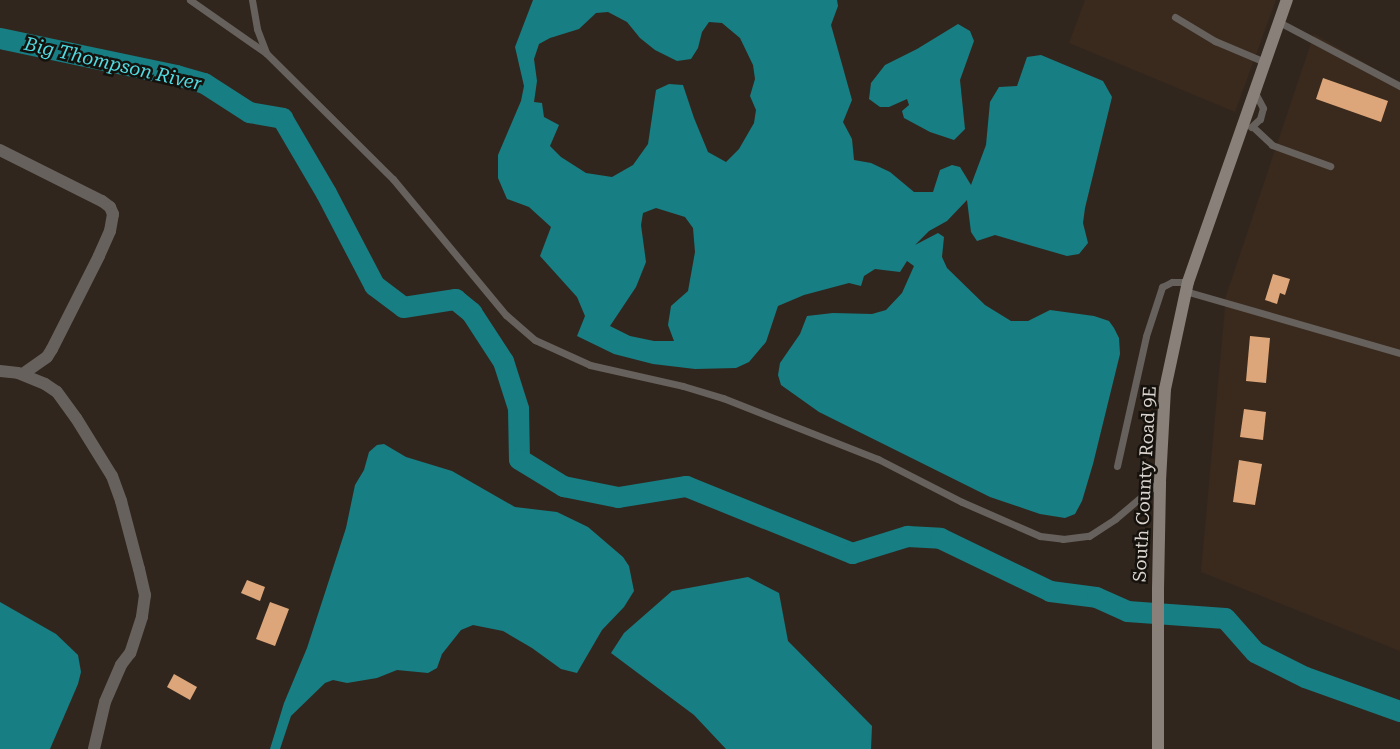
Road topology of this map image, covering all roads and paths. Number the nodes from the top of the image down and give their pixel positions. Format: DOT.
graph roads {
  1 [pos="190,0"];
  2 [pos="252,0"];
  3 [pos="1287,0"];
  4 [pos="1175,17"];
  5 [pos="1279,22"];
  6 [pos="266,53"];
  7 [pos="1264,62"];
  8 [pos="1400,86"];
  9 [pos="1247,128"];
  10 [pos="0,150"];
  11 [pos="1330,166"];
  12 [pos="1186,286"];
  13 [pos="1400,353"];
  14 [pos="0,371"];
  15 [pos="23,374"];
  16 [pos="1116,466"];
  17 [pos="1160,481"];
  18 [pos="94,749"];
  19 [pos="1158,749"];
  1 -- 6 [label="lane"];
  2 -- 6 [label="lane"];
  3 -- 5 [label="street, South County Road 9E"];
  4 -- 7 [label="lane"];
  5 -- 7 [label="street, South County Road 9E"];
  5 -- 8 [label="lane"];
  6 -- 17 [label="lane"];
  7 -- 9 [label="street, South County Road 9E"];
  9 -- 11 [label="lane"];
  9 -- 12 [label="street, South County Road 9E"];
  10 -- 15 [label="street"];
  12 -- 13 [label="lane"];
  12 -- 16 [label="lane"];
  12 -- 17 [label="street, South County Road 9E"];
  14 -- 15 [label="street"];
  15 -- 18 [label="street"];
  17 -- 19 [label="street, South County Road 9E"];
}
